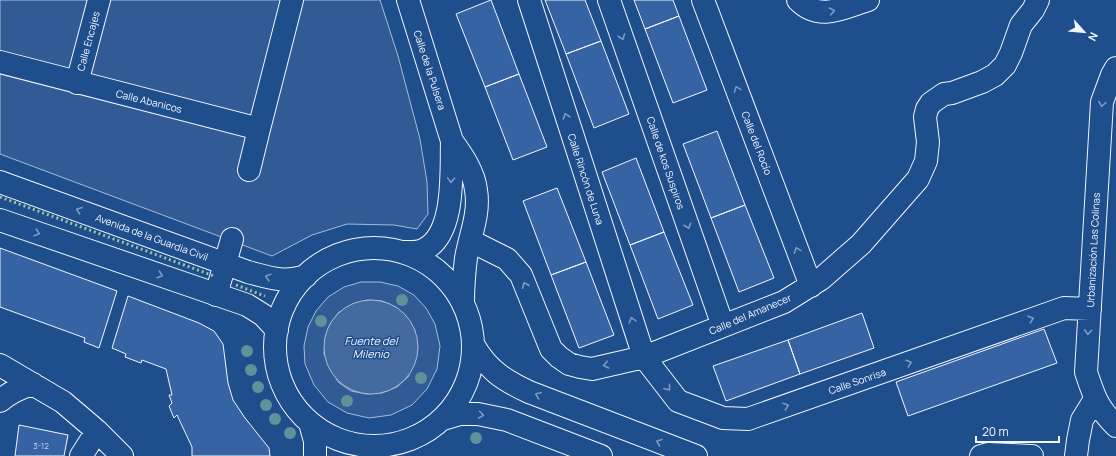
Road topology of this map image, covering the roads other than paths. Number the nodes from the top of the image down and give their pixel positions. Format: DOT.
graph roads {
  1 [pos="99,0"];
  2 [pos="292,0"];
  3 [pos="408,0"];
  4 [pos="529,0"];
  5 [pos="609,0"];
  6 [pos="704,0"];
  7 [pos="798,0"];
  8 [pos="868,0"];
  9 [pos="1021,0"];
  10 [pos="1038,0"];
  11 [pos="1022,25"];
  12 [pos="0,62"];
  13 [pos="1116,68"];
  14 [pos="77,83"];
  15 [pos="259,130"];
  16 [pos="452,141"];
  17 [pos="249,170"];
  18 [pos="0,182"];
  19 [pos="0,220"];
  20 [pos="232,239"];
  21 [pos="471,241"];
  22 [pos="402,252"];
  23 [pos="226,264"];
  24 [pos="306,276"];
  25 [pos="811,286"];
  26 [pos="216,295"];
  27 [pos="463,304"];
  28 [pos="1090,309"];
  29 [pos="723,326"];
  30 [pos="277,330"];
  31 [pos="473,344"];
  32 [pos="644,357"];
  33 [pos="0,365"];
  34 [pos="33,384"];
  35 [pos="1095,399"];
  36 [pos="0,401"];
  37 [pos="443,419"];
  38 [pos="310,423"];
  39 [pos="1116,426"];
  40 [pos="97,431"];
  41 [pos="379,453"];
  42 [pos="81,456"];
  43 [pos="122,456"];
  44 [pos="315,456"];
  45 [pos="601,456"];
  46 [pos="696,456"];
  47 [pos="981,456"];
  48 [pos="1032,456"];
  49 [pos="1076,456"];
  1 -- 14 [label="street, Calle Encajes"];
  2 -- 15 [label="street"];
  3 -- 16 [label="street, Calle de la Pulsera"];
  32 -- 4 [label="street, Calle Rincón de Luna, one-way"];
  5 -- 29 [label="street, Calle de kos Suspiros, one-way"];
  25 -- 6 [label="street, Calle del Rocío, one-way"];
  7 -- 8 [label="street, one-way"];
  9 -- 11 [label="street"];
  10 -- 11 [label="street, Calle del Amanecer"];
  11 -- 25 [label="street, Calle del Amanecer"];
  12 -- 14 [label="street, Calle Abanicos"];
  13 -- 28 [label="street, Urbanización Las Colinas, one-way"];
  14 -- 15 [label="street, Calle Abanicos"];
  15 -- 17 [label="street"];
  16 -- 21 [label="street, Calle de la Pulsera"];
  16 -- 22 [label="street, Calle de la Pulsera, one-way"];
  23 -- 18 [label="street, Avenida de la Guardia Civil, one-way"];
  19 -- 26 [label="street, one-way"];
  20 -- 23 [label="street"];
  21 -- 27 [label="street, Calle de la Pulsera"];
  32 -- 21 [label="street, Calle del Amanecer, one-way"];
  22 -- 24 [label="street"];
  22 -- 27 [label="street"];
  24 -- 23 [label="street, Avenida de la Guardia Civil, one-way"];
  23 -- 26 [label="street"];
  24 -- 30 [label="street"];
  25 -- 29 [label="street, Calle del Amanecer"];
  26 -- 30 [label="street"];
  27 -- 31 [label="street"];
  32 -- 28 [label="street, Calle Sonrisa, one-way"];
  28 -- 35 [label="street, Urbanización Las Colinas, one-way"];
  29 -- 32 [label="street, Calle del Amanecer"];
  30 -- 38 [label="street"];
  31 -- 37 [label="street"];
  46 -- 31 [label="street, one-way"];
  33 -- 34 [label="street"];
  34 -- 36 [label="street"];
  34 -- 40 [label="street"];
  35 -- 39 [label="street, Urbanización Las Colinas"];
  35 -- 49 [label="street"];
  37 -- 41 [label="street"];
  37 -- 45 [label="street, one-way"];
  38 -- 41 [label="street"];
  38 -- 44 [label="street"];
  40 -- 42 [label="street"];
  40 -- 43 [label="street"];
  47 -- 48 [label="street"];
}
